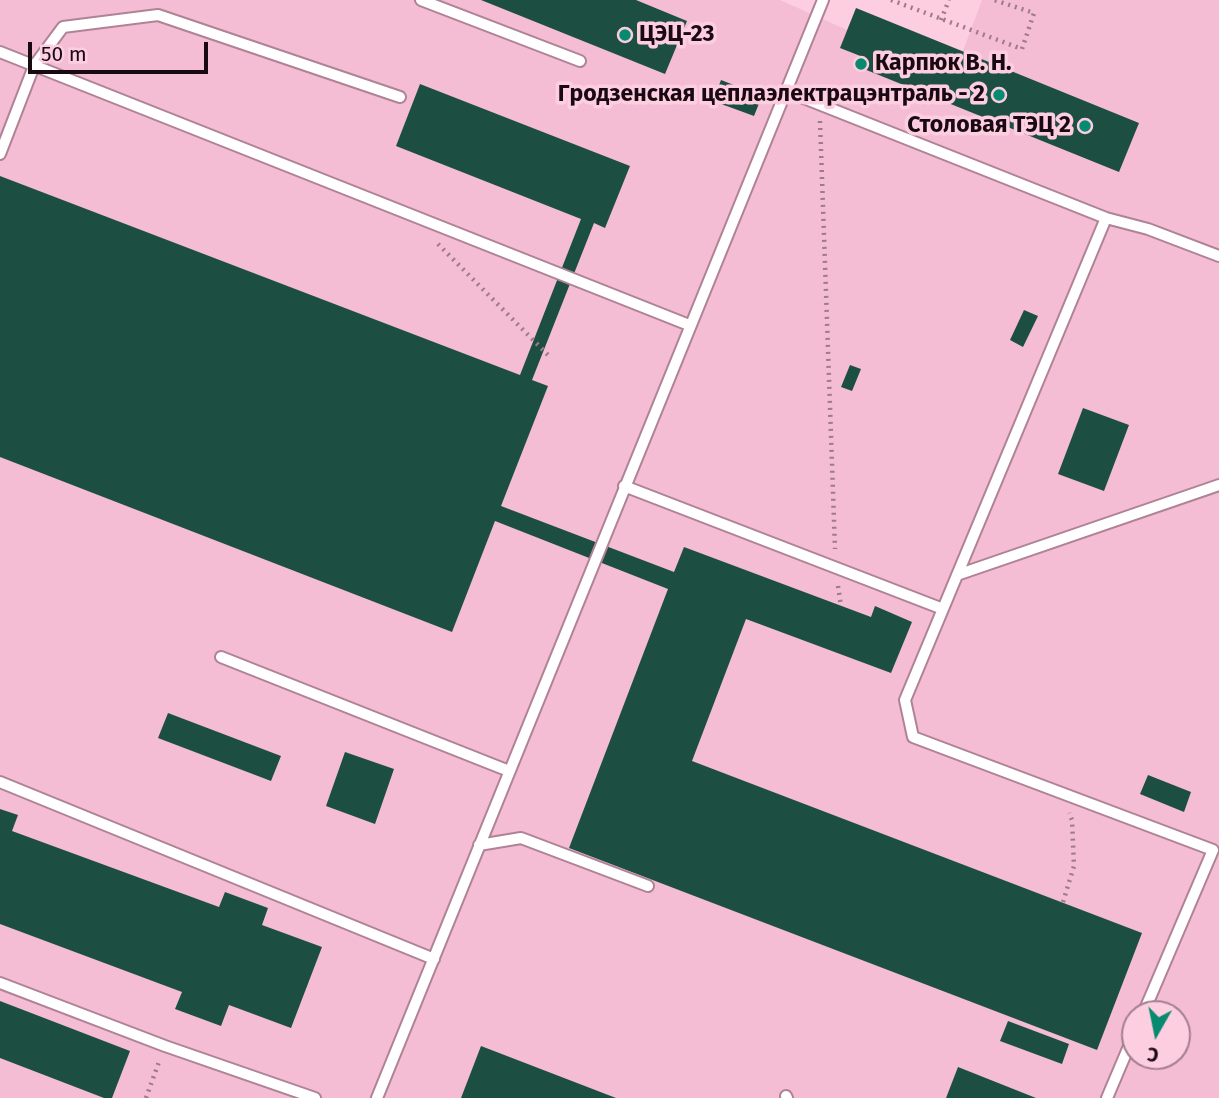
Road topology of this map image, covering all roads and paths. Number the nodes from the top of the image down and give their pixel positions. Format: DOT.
graph roads {
  1 [pos="421,0"];
  2 [pos="823,0"];
  3 [pos="891,0"];
  4 [pos="949,0"];
  5 [pos="994,0"];
  6 [pos="941,20"];
  7 [pos="0,52"];
  8 [pos="580,61"];
  9 [pos="34,66"];
  10 [pos="786,91"];
  11 [pos="400,97"];
  12 [pos="820,105"];
  13 [pos="1,154"];
  14 [pos="1106,218"];
  15 [pos="436,243"];
  16 [pos="1219,256"];
  17 [pos="689,325"];
  18 [pos="550,357"];
  19 [pos="1219,485"];
  20 [pos="624,486"];
  21 [pos="835,568"];
  22 [pos="957,575"];
  23 [pos="841,606"];
  24 [pos="943,609"];
  25 [pos="221,657"];
  26 [pos="509,771"];
  27 [pos="0,782"];
  28 [pos="1061,793"];
  29 [pos="479,845"];
  30 [pos="1216,850"];
  31 [pos="648,886"];
  32 [pos="1063,902"];
  33 [pos="433,959"];
  34 [pos="0,983"];
  35 [pos="1149,1000"];
  36 [pos="165,1046"];
  37 [pos="1121,1065"];
  38 [pos="146,1098"];
  39 [pos="315,1098"];
  40 [pos="377,1098"];
  41 [pos="1107,1098"];
  1 -- 8 [label="lane"];
  2 -- 10 [label="lane"];
  3 -- 6 [label="path"];
  4 -- 6 [label="path"];
  5 -- 6 [label="path"];
  7 -- 9 [label="lane"];
  9 -- 11 [label="lane"];
  9 -- 13 [label="lane"];
  9 -- 17 [label="lane"];
  10 -- 12 [label="lane"];
  10 -- 17 [label="lane"];
  12 -- 14 [label="lane"];
  12 -- 21 [label="path"];
  14 -- 16 [label="lane"];
  14 -- 22 [label="lane"];
  15 -- 18 [label="path"];
  17 -- 20 [label="lane"];
  19 -- 22 [label="lane"];
  20 -- 21 [label="lane"];
  20 -- 26 [label="lane"];
  21 -- 23 [label="path"];
  21 -- 24 [label="lane"];
  22 -- 24 [label="lane"];
  24 -- 28 [label="lane"];
  25 -- 26 [label="lane"];
  26 -- 29 [label="lane"];
  27 -- 33 [label="lane"];
  28 -- 30 [label="lane"];
  28 -- 32 [label="path"];
  29 -- 31 [label="lane"];
  29 -- 33 [label="lane"];
  30 -- 35 [label="lane"];
  33 -- 40 [label="lane"];
  34 -- 36 [label="lane"];
  36 -- 38 [label="path"];
  36 -- 39 [label="lane"];
  37 -- 41 [label="lane"];
}
